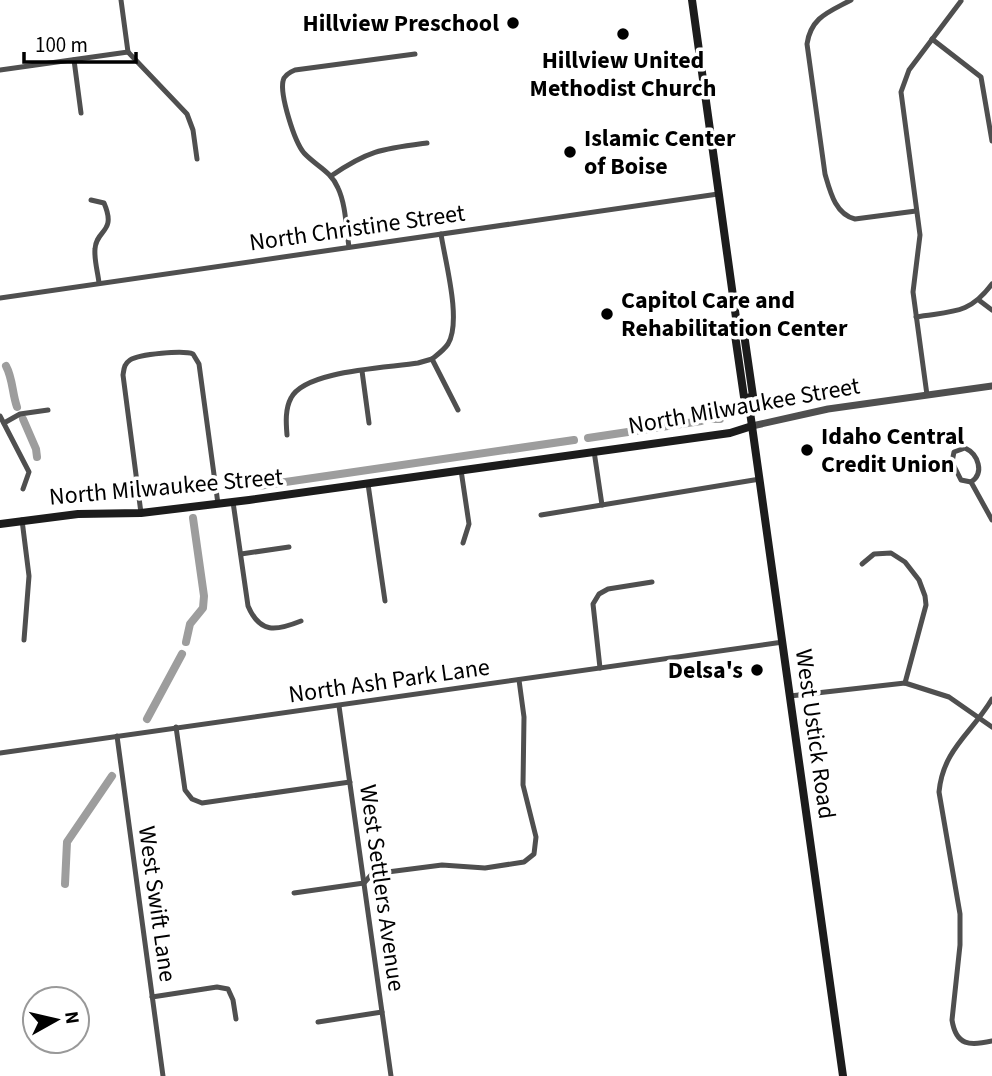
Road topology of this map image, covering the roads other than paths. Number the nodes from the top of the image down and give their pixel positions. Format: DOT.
graph roads {
  1 [pos="121,0"];
  2 [pos="692,0"];
  3 [pos="851,0"];
  4 [pos="961,0"];
  5 [pos="932,39"];
  6 [pos="128,52"];
  7 [pos="415,54"];
  8 [pos="74,60"];
  9 [pos="0,71"];
  10 [pos="81,113"];
  11 [pos="992,141"];
  12 [pos="427,143"];
  13 [pos="197,159"];
  14 [pos="331,176"];
  15 [pos="718,194"];
  16 [pos="91,200"];
  17 [pos="916,211"];
  18 [pos="441,234"];
  19 [pos="349,247"];
  20 [pos="99,283"];
  21 [pos="992,284"];
  22 [pos="0,298"];
  23 [pos="980,300"];
  24 [pos="992,310"];
  25 [pos="916,317"];
  26 [pos="432,359"];
  27 [pos="362,371"];
  28 [pos="992,386"];
  29 [pos="927,395"];
  30 [pos="48,410"];
  31 [pos="458,410"];
  32 [pos="0,416"];
  33 [pos="4,423"];
  34 [pos="369,423"];
  35 [pos="752,426"];
  36 [pos="287,435"];
  37 [pos="594,451"];
  38 [pos="461,470"];
  39 [pos="760,479"];
  40 [pos="971,482"];
  41 [pos="368,484"];
  42 [pos="23,489"];
  43 [pos="233,502"];
  44 [pos="218,504"];
  45 [pos="602,505"];
  46 [pos="141,513"];
  47 [pos="541,515"];
  48 [pos="22,520"];
  49 [pos="992,520"];
  50 [pos="0,524"];
  51 [pos="463,543"];
  52 [pos="289,547"];
  53 [pos="241,554"];
  54 [pos="862,564"];
  55 [pos="652,582"];
  56 [pos="385,601"];
  57 [pos="301,621"];
  58 [pos="24,640"];
  59 [pos="783,642"];
  60 [pos="600,668"];
  61 [pos="519,680"];
  62 [pos="905,683"];
  63 [pos="790,696"];
  64 [pos="992,699"];
  65 [pos="339,706"];
  66 [pos="979,717"];
  67 [pos="176,727"];
  68 [pos="992,727"];
  69 [pos="117,736"];
  70 [pos="0,753"];
  71 [pos="350,782"];
  72 [pos="364,883"];
  73 [pos="294,893"];
  74 [pos="152,997"];
  75 [pos="382,1012"];
  76 [pos="236,1019"];
  77 [pos="318,1022"];
  78 [pos="992,1041"];
  79 [pos="163,1076"];
  80 [pos="391,1076"];
  81 [pos="843,1076"];
  1 -- 6 [label="street"];
  2 -- 15 [label="main road, West Ustick Road"];
  3 -- 17 [label="street"];
  4 -- 5 [label="street"];
  5 -- 11 [label="street"];
  5 -- 17 [label="street"];
  6 -- 8 [label="street"];
  6 -- 13 [label="street"];
  7 -- 14 [label="street"];
  8 -- 9 [label="street"];
  8 -- 10 [label="street"];
  12 -- 14 [label="street"];
  14 -- 19 [label="street"];
  15 -- 18 [label="street, North Christine Street"];
  15 -- 35 [label="main road, West Ustick Road"];
  16 -- 20 [label="street"];
  17 -- 25 [label="street"];
  18 -- 19 [label="street, North Christine Street"];
  18 -- 26 [label="street"];
  19 -- 20 [label="street, North Christine Street"];
  20 -- 22 [label="street, North Christine Street"];
  21 -- 23 [label="street"];
  23 -- 24 [label="street"];
  23 -- 25 [label="street"];
  25 -- 29 [label="street"];
  26 -- 27 [label="street"];
  26 -- 31 [label="street"];
  27 -- 34 [label="street"];
  27 -- 36 [label="street"];
  28 -- 29 [label="street, North Milwaukee Street"];
  29 -- 35 [label="street, North Milwaukee Street"];
  30 -- 33 [label="street"];
  32 -- 33 [label="street"];
  33 -- 42 [label="street"];
  35 -- 37 [label="main road, North Milwaukee Street"];
  35 -- 39 [label="main road, West Ustick Road"];
  37 -- 38 [label="main road, North Milwaukee Street"];
  37 -- 45 [label="street"];
  38 -- 41 [label="main road, North Milwaukee Street"];
  38 -- 51 [label="street"];
  39 -- 45 [label="street"];
  39 -- 59 [label="main road, West Ustick Road"];
  40 -- 40 [label="street"];
  40 -- 49 [label="street"];
  41 -- 43 [label="main road, North Milwaukee Street"];
  41 -- 56 [label="street"];
  43 -- 44 [label="main road, North Milwaukee Street"];
  43 -- 53 [label="street"];
  44 -- 46 [label="main road, North Milwaukee Street"];
  44 -- 46 [label="street"];
  45 -- 47 [label="street"];
  46 -- 48 [label="main road, North Milwaukee Street"];
  48 -- 50 [label="main road, North Milwaukee Street"];
  48 -- 58 [label="street"];
  52 -- 53 [label="street"];
  53 -- 57 [label="street"];
  54 -- 62 [label="street"];
  55 -- 60 [label="street"];
  59 -- 60 [label="street, North Ash Park Lane"];
  59 -- 63 [label="main road, West Ustick Road"];
  60 -- 61 [label="street, North Ash Park Lane"];
  61 -- 65 [label="street, North Ash Park Lane"];
  61 -- 72 [label="street"];
  62 -- 63 [label="street"];
  62 -- 66 [label="street"];
  63 -- 81 [label="main road, West Ustick Road"];
  64 -- 66 [label="street"];
  65 -- 67 [label="street, North Ash Park Lane"];
  65 -- 71 [label="street, West Settlers Avenue"];
  66 -- 68 [label="street"];
  66 -- 78 [label="street"];
  67 -- 69 [label="street, North Ash Park Lane"];
  67 -- 71 [label="street"];
  69 -- 70 [label="street, North Ash Park Lane"];
  69 -- 74 [label="street, West Swift Lane"];
  71 -- 72 [label="street, West Settlers Avenue"];
  72 -- 73 [label="street"];
  72 -- 75 [label="street, West Settlers Avenue"];
  74 -- 76 [label="street"];
  74 -- 79 [label="street, West Swift Lane"];
  75 -- 77 [label="street"];
  75 -- 80 [label="street, West Settlers Avenue"];
}
